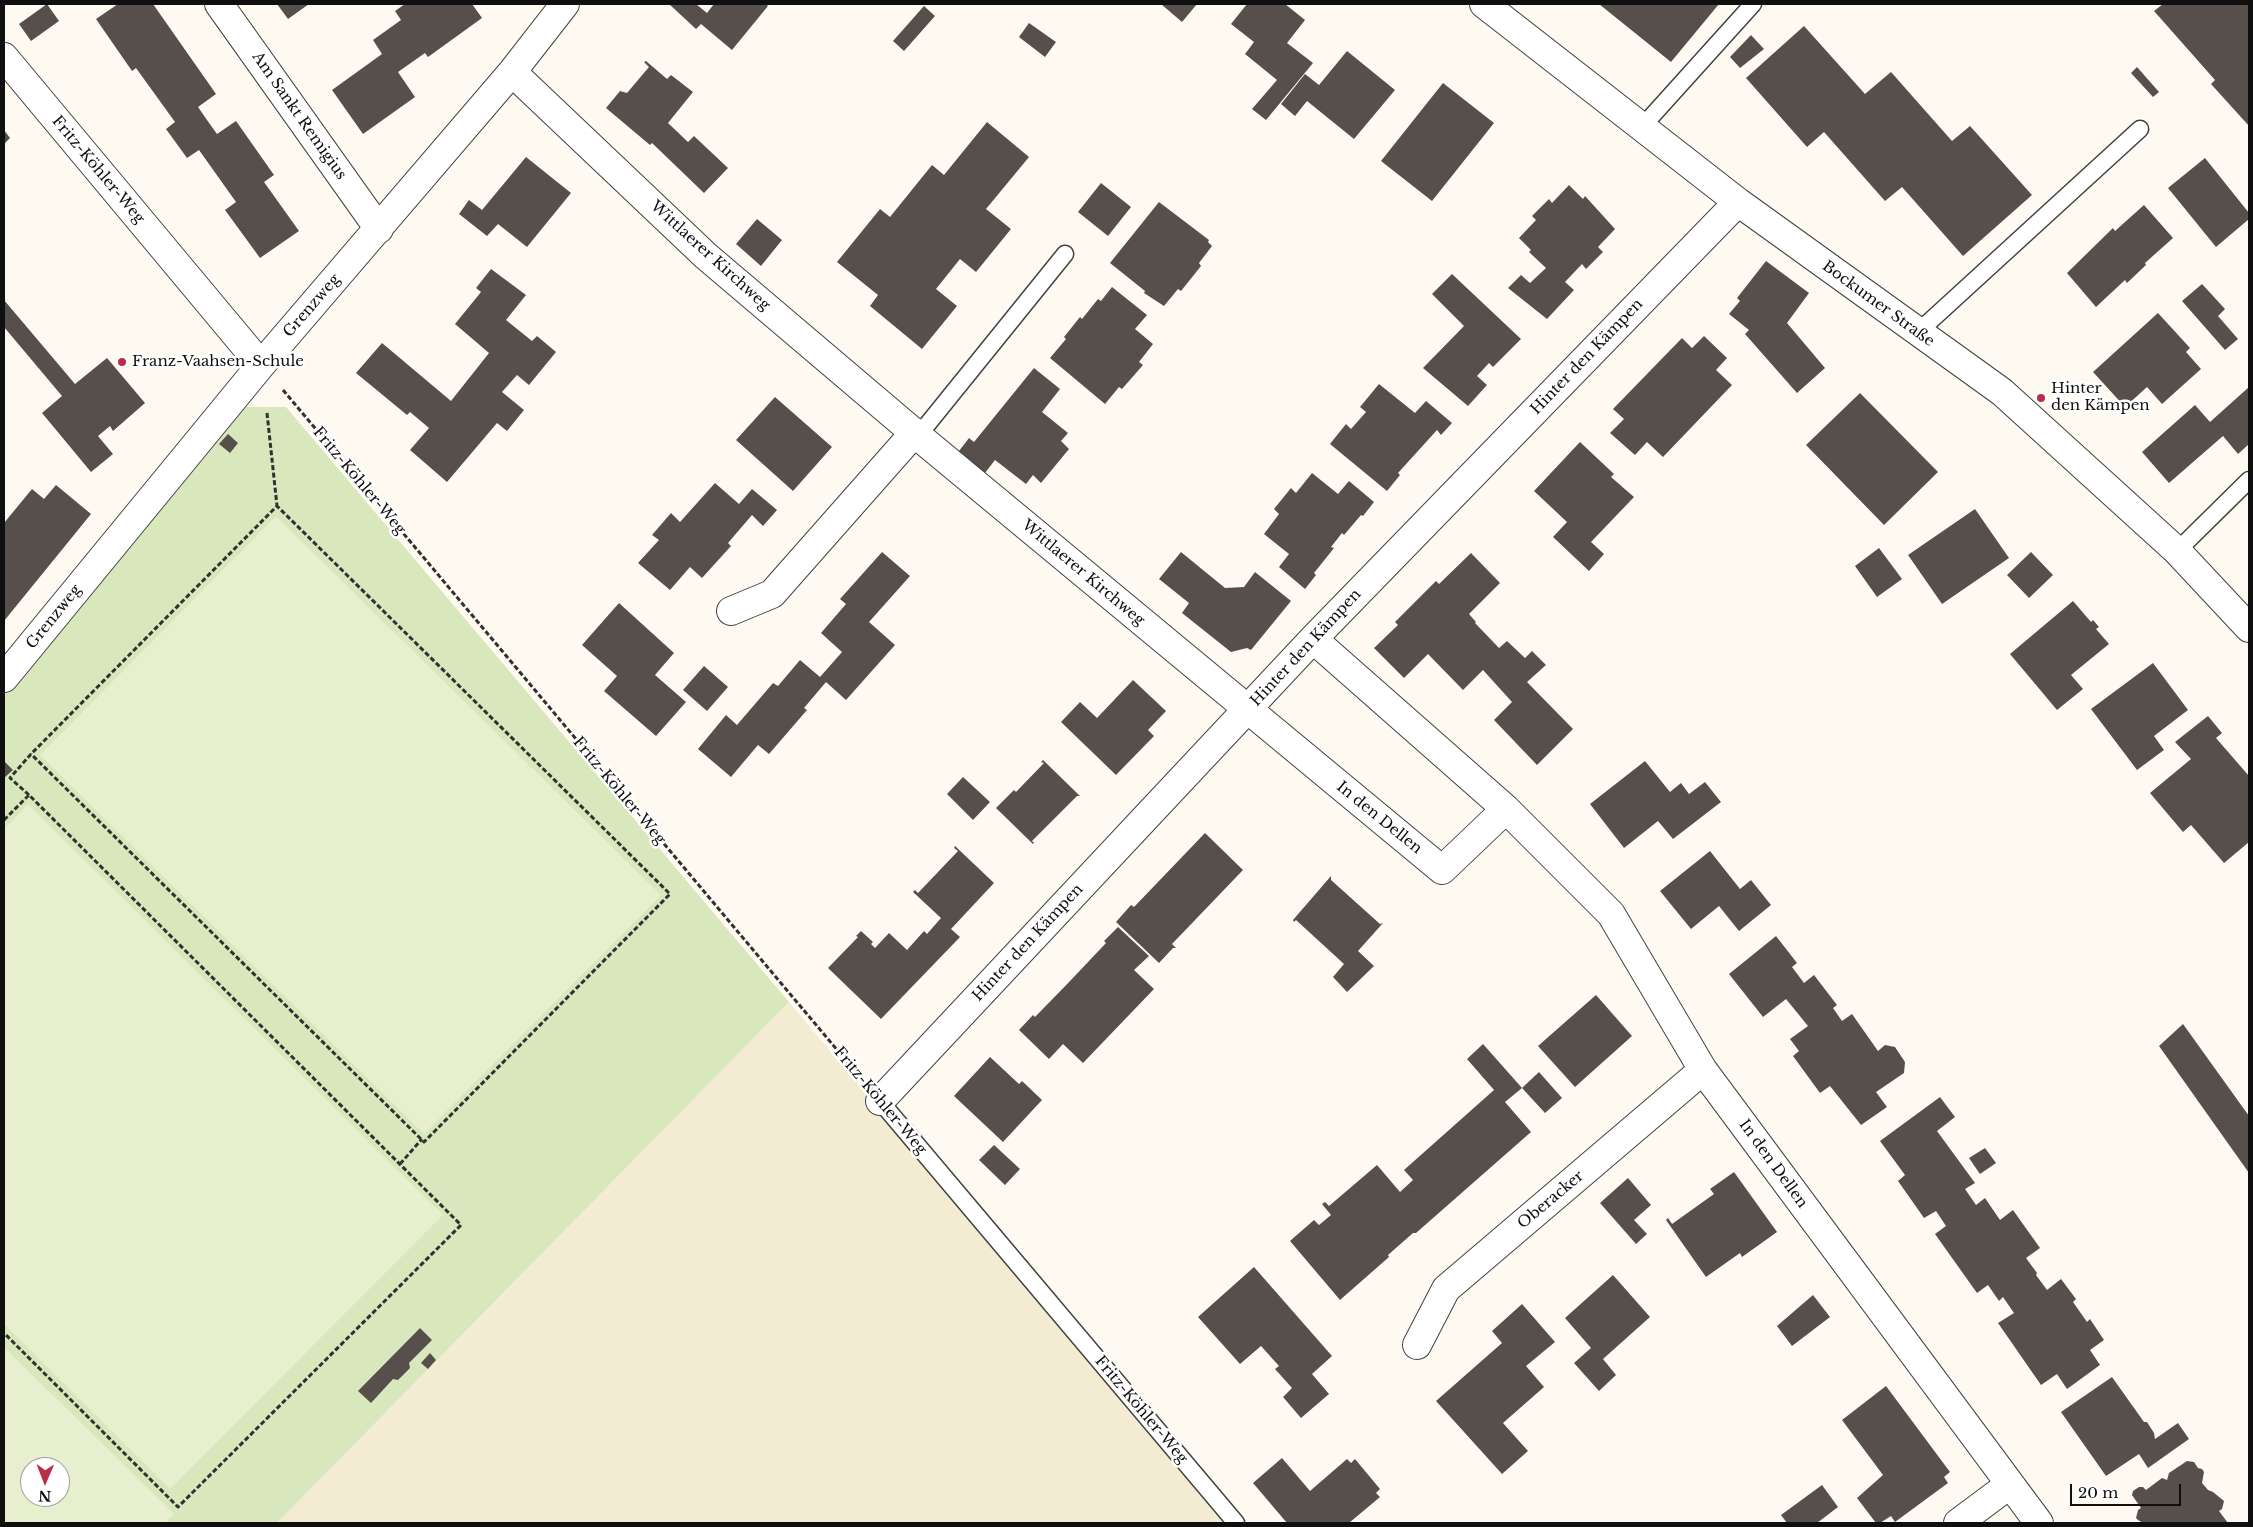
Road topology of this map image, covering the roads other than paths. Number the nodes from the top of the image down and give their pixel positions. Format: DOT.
graph roads {
  1 [pos="219,4"];
  2 [pos="565,4"];
  3 [pos="1484,4"];
  4 [pos="1753,4"];
  5 [pos="4,58"];
  6 [pos="512,72"];
  7 [pos="1642,127"];
  8 [pos="2140,129"];
  9 [pos="1738,202"];
  10 [pos="379,229"];
  11 [pos="1065,254"];
  12 [pos="1917,333"];
  13 [pos="261,365"];
  14 [pos="916,434"];
  15 [pos="2249,480"];
  16 [pos="2177,551"];
  17 [pos="731,612"];
  18 [pos="2249,628"];
  19 [pos="1313,639"];
  20 [pos="4,678"];
  21 [pos="1247,710"];
  22 [pos="1506,809"];
  23 [pos="1703,1070"];
  24 [pos="880,1100"];
  25 [pos="1418,1345"];
  26 [pos="2009,1485"];
  27 [pos="1236,1523"];
  28 [pos="1958,1523"];
  29 [pos="2039,1523"];
  1 -- 10 [label="street, Am Sankt Remigius"];
  2 -- 6 [label="street, Grenzweg"];
  3 -- 7 [label="street, Bockumer Straße"];
  4 -- 7 [label="lane"];
  5 -- 13 [label="street, Fritz-Köhler-Weg"];
  6 -- 10 [label="street, Grenzweg"];
  6 -- 14 [label="street, Wittlaerer Kirchweg"];
  7 -- 9 [label="street, Bockumer Straße"];
  8 -- 12 [label="lane"];
  9 -- 12 [label="street, Bockumer Straße"];
  9 -- 19 [label="street, Hinter den Kämpen"];
  10 -- 13 [label="street, Grenzweg"];
  11 -- 14 [label="lane"];
  12 -- 16 [label="street, Bockumer Straße"];
  13 -- 20 [label="street, Grenzweg"];
  14 -- 17 [label="street"];
  14 -- 21 [label="street, Wittlaerer Kirchweg"];
  15 -- 16 [label="lane"];
  16 -- 18 [label="street, Bockumer Straße"];
  19 -- 21 [label="street, Hinter den Kämpen"];
  19 -- 22 [label="street, In den Dellen"];
  21 -- 22 [label="street, In den Dellen"];
  21 -- 24 [label="street, Hinter den Kämpen"];
  22 -- 23 [label="street, In den Dellen"];
  23 -- 25 [label="street, Oberacker"];
  23 -- 26 [label="street, In den Dellen"];
  24 -- 27 [label="lane, Fritz-Köhler-Weg"];
  26 -- 28 [label="street"];
  26 -- 29 [label="street, In den Dellen"];
}
